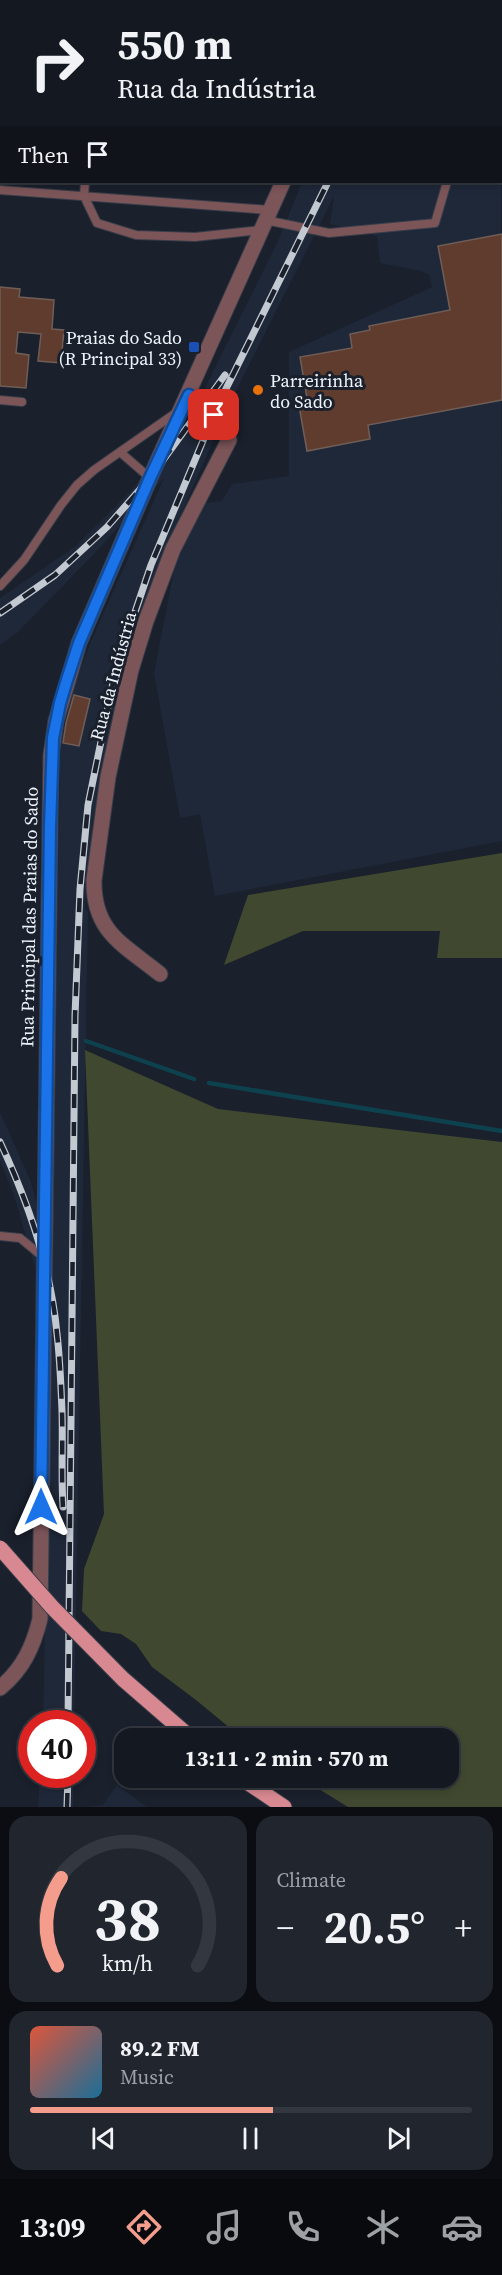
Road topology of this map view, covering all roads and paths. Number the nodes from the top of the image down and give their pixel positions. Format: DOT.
graph roads {
  1 [pos="85,183"];
  2 [pos="283,183"];
  3 [pos="447,183"];
  4 [pos="0,190"];
  5 [pos="84,196"];
  6 [pos="265,220"];
  7 [pos="189,395"];
  8 [pos="0,400"];
  9 [pos="22,402"];
  10 [pos="182,409"];
  11 [pos="120,452"];
  12 [pos="150,478"];
  13 [pos="0,586"];
  14 [pos="160,974"];
  15 [pos="0,1236"];
  16 [pos="43,1257"];
  17 [pos="0,1548"];
  18 [pos="0,1688"];
  19 [pos="179,1728"];
  20 [pos="256,1788"];
  21 [pos="284,1807"];
  1 -- 5 [label="lane"];
  2 -- 6 [label="street, Rua Principal das Praias do Sado"];
  3 -- 6 [label="lane"];
  4 -- 5 [label="lane"];
  5 -- 6 [label="lane"];
  5 -- 6 [label="lane"];
  6 -- 7 [label="street, Rua Principal das Praias do Sado"];
  7 -- 10 [label="street, Rua Principal das Praias do Sado"];
  7 -- 14 [label="street, Rua da Indústria"];
  8 -- 9 [label="lane"];
  10 -- 11 [label="lane"];
  10 -- 12 [label="street, Rua Principal das Praias do Sado"];
  11 -- 12 [label="lane"];
  11 -- 13 [label="lane"];
  12 -- 16 [label="street, Rua Principal das Praias do Sado"];
  15 -- 16 [label="lane"];
  16 -- 18 [label="street, Rua Principal das Praias do Sado"];
  17 -- 19 [label="main road, bridge"];
  20 -- 21 [label="main road"];
}
